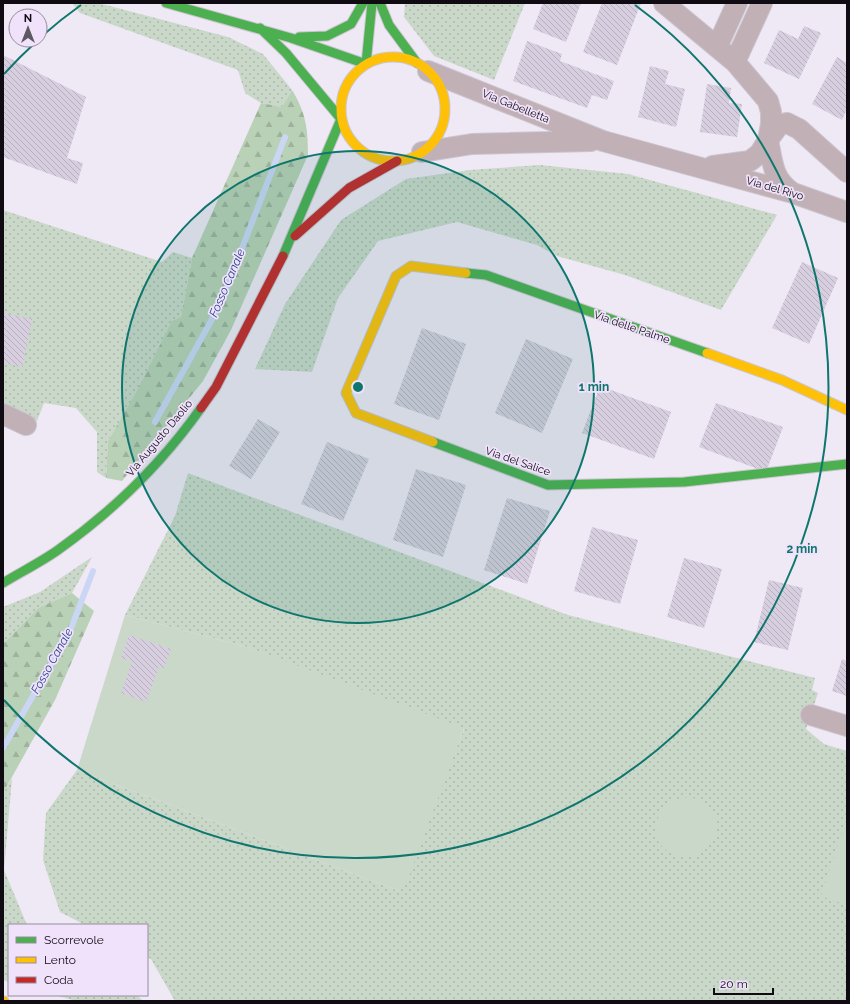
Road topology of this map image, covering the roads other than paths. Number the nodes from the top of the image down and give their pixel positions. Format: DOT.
graph roads {
  1 [pos="166,3"];
  2 [pos="363,3"];
  3 [pos="372,3"];
  4 [pos="380,3"];
  5 [pos="664,3"];
  6 [pos="737,3"];
  7 [pos="762,3"];
  8 [pos="260,28"];
  9 [pos="291,38"];
  10 [pos="717,46"];
  11 [pos="735,62"];
  12 [pos="366,64"];
  13 [pos="423,67"];
  14 [pos="308,79"];
  15 [pos="319,107"];
  16 [pos="341,119"];
  17 [pos="325,135"];
  18 [pos="768,140"];
  19 [pos="603,141"];
  20 [pos="422,152"];
  21 [pos="325,158"];
  22 [pos="397,161"];
  23 [pos="703,167"];
  24 [pos="847,172"];
  25 [pos="793,193"];
  26 [pos="847,212"];
  27 [pos="291,240"];
  28 [pos="411,266"];
  29 [pos="847,410"];
  30 [pos="3,414"];
  31 [pos="26,425"];
  32 [pos="847,464"];
  33 [pos="3,583"];
  34 [pos="811,715"];
  35 [pos="847,726"];
  1 -- 8 [label="street"];
  2 -- 9 [label="street"];
  3 -- 12 [label="street"];
  4 -- 13 [label="street"];
  5 -- 10 [label="street"];
  6 -- 10 [label="street"];
  7 -- 11 [label="street"];
  8 -- 9 [label="street"];
  8 -- 14 [label="street"];
  9 -- 12 [label="street"];
  10 -- 11 [label="street"];
  11 -- 18 [label="street"];
  12 -- 13 [label="street"];
  12 -- 16 [label="street"];
  13 -- 19 [label="street, Via Gabelletta"];
  13 -- 20 [label="street"];
  14 -- 15 [label="street"];
  14 -- 16 [label="street"];
  16 -- 21 [label="street, Via Augusto Daolio"];
  16 -- 22 [label="street"];
  17 -- 21 [label="street"];
  18 -- 23 [label="street"];
  18 -- 24 [label="street"];
  18 -- 25 [label="street"];
  19 -- 20 [label="street, Via Gabelletta"];
  19 -- 23 [label="street, Via Gabelletta"];
  20 -- 22 [label="street"];
  21 -- 27 [label="street, Via Augusto Daolio"];
  22 -- 27 [label="street, Via Augusto Daolio"];
  23 -- 25 [label="street, Via del Rivo"];
  25 -- 26 [label="street, Via del Rivo"];
  27 -- 33 [label="street, Via Augusto Daolio"];
  28 -- 29 [label="street, Via delle Palme"];
  28 -- 32 [label="street, Via del Salice"];
  30 -- 31 [label="street"];
  34 -- 35 [label="street"];
}
